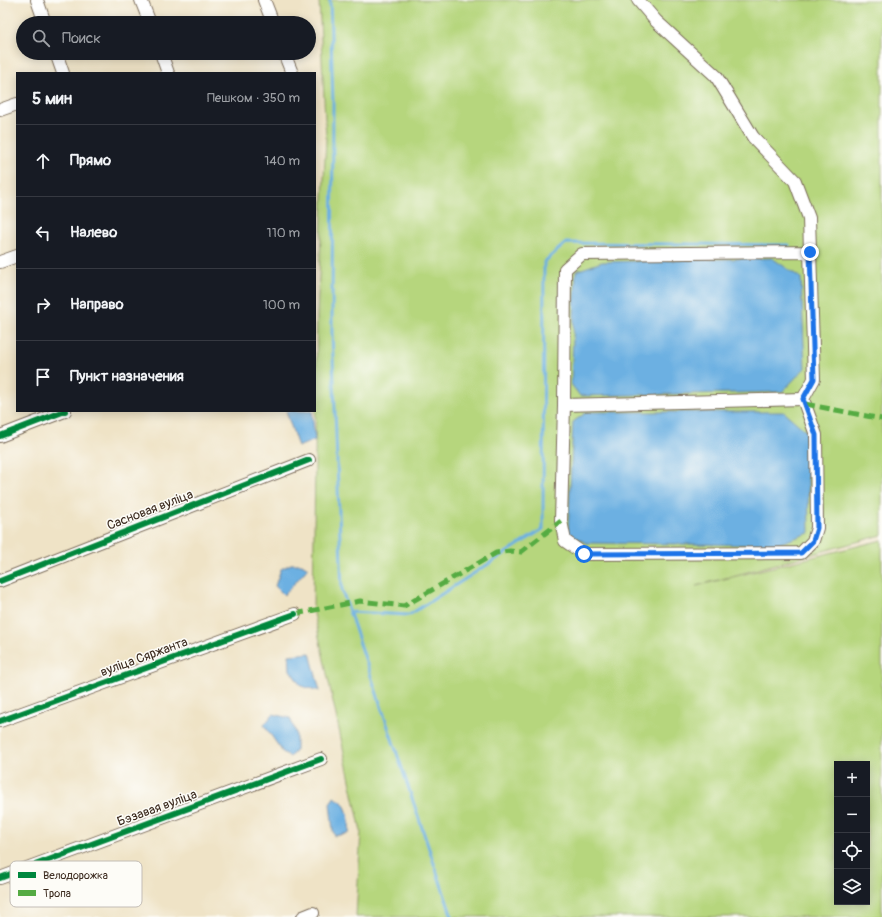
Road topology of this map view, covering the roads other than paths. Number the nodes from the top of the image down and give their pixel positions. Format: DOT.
graph roads {
  1 [pos="37,0"];
  2 [pos="141,0"];
  3 [pos="264,0"];
  4 [pos="638,0"];
  5 [pos="43,16"];
  6 [pos="147,16"];
  7 [pos="270,16"];
  8 [pos="59,60"];
  9 [pos="163,60"];
  10 [pos="287,60"];
  11 [pos="64,72"];
  12 [pos="168,72"];
  13 [pos="292,72"];
  14 [pos="16,104"];
  15 [pos="0,110"];
  16 [pos="810,252"];
  17 [pos="16,256"];
  18 [pos="0,262"];
  19 [pos="803,399"];
  20 [pos="564,404"];
  21 [pos="62,412"];
  22 [pos="0,436"];
  23 [pos="309,460"];
  24 [pos="0,581"];
  25 [pos="296,614"];
  26 [pos="0,721"];
  27 [pos="321,759"];
  28 [pos="46,861"];
  29 [pos="10,874"];
  30 [pos="0,878"];
  1 -- 5 [label="street"];
  2 -- 6 [label="street"];
  3 -- 7 [label="street"];
  4 -- 16 [label="street"];
  8 -- 11 [label="street"];
  9 -- 12 [label="street"];
  10 -- 13 [label="street"];
  14 -- 15 [label="street"];
  16 -- 19 [label="street"];
  16 -- 20 [label="street"];
  17 -- 18 [label="street"];
  19 -- 20 [label="street"];
  19 -- 20 [label="street"];
  21 -- 22 [label="street"];
  23 -- 24 [label="street, Сасновая вуліца"];
  25 -- 26 [label="street, вуліца Сяржанта"];
  27 -- 28 [label="street, Бэзавая вуліца"];
  29 -- 30 [label="street, Бэзавая вуліца"];
}
